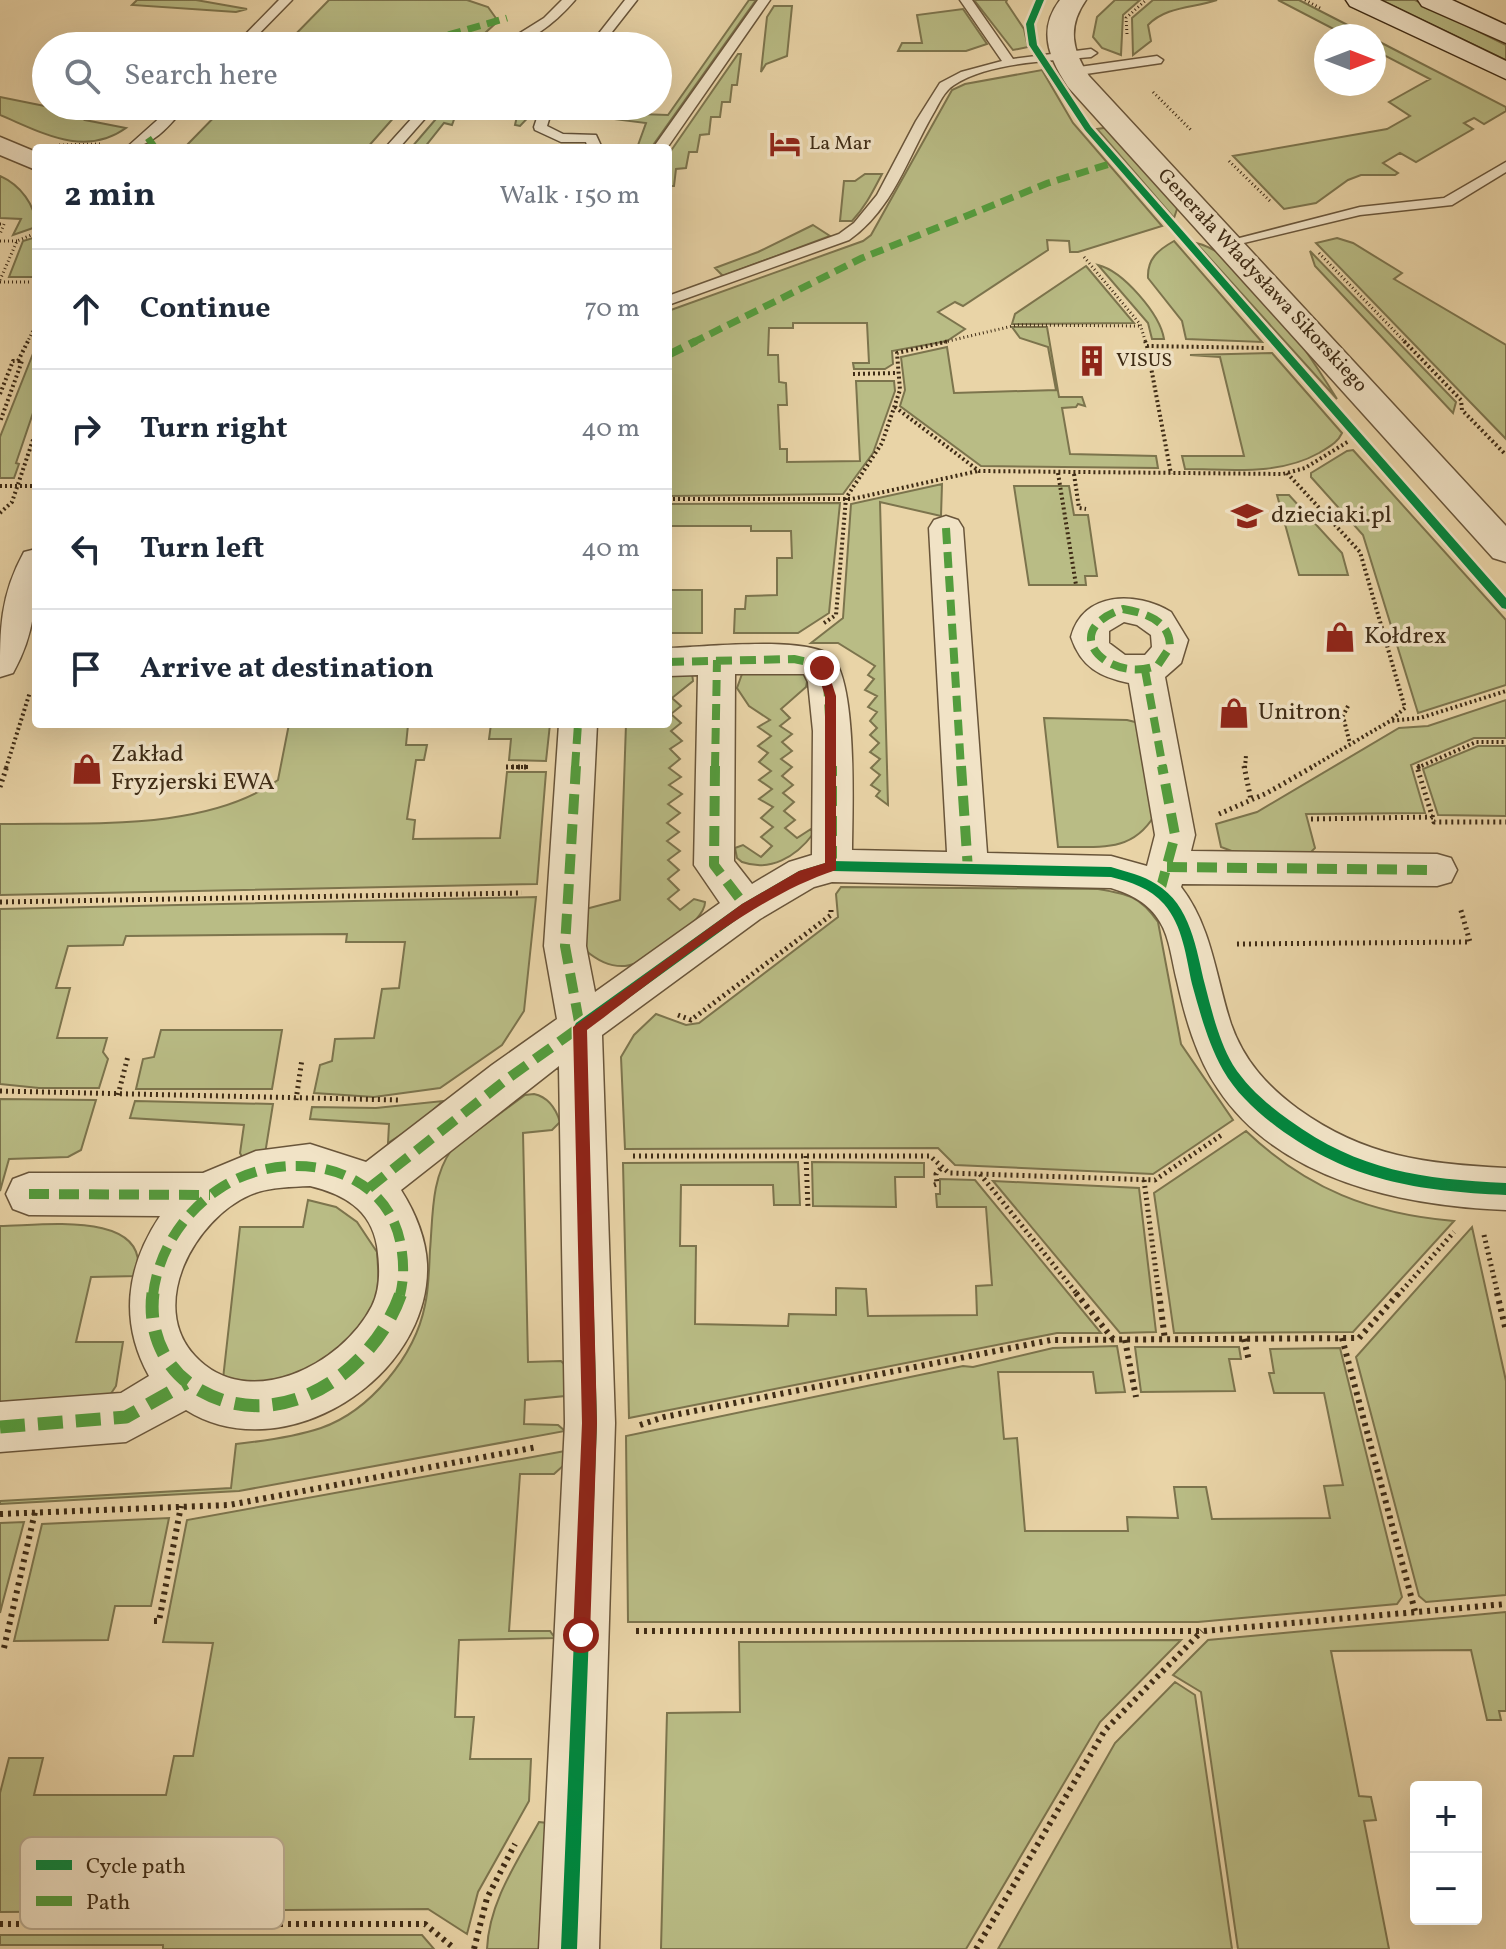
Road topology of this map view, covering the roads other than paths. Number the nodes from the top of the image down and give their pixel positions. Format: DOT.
graph roads {
  1 [pos="286,0"];
  2 [pos="569,0"];
  3 [pos="631,0"];
  4 [pos="764,0"];
  5 [pos="966,0"];
  6 [pos="1073,0"];
  7 [pos="1101,0"];
  8 [pos="1359,0"];
  9 [pos="1431,0"];
  10 [pos="254,32"];
  11 [pos="529,32"];
  12 [pos="606,32"];
  13 [pos="1506,35"];
  14 [pos="1157,60"];
  15 [pos="1082,62"];
  16 [pos="1010,64"];
  17 [pos="1506,71"];
  18 [pos="166,120"];
  19 [pos="417,120"];
  20 [pos="542,120"];
  21 [pos="139,144"];
  22 [pos="396,144"];
  23 [pos="593,144"];
  24 [pos="663,144"];
  25 [pos="0,145"];
  26 [pos="32,160"];
  27 [pos="1506,166"];
  28 [pos="1241,240"];
  29 [pos="672,300"];
  30 [pos="1506,503"];
  31 [pos="946,528"];
  32 [pos="1506,549"];
  33 [pos="32,572"];
  34 [pos="717,660"];
  35 [pos="672,662"];
  36 [pos="0,663"];
  37 [pos="1145,670"];
  38 [pos="578,728"];
  39 [pos="1444,868"];
  40 [pos="968,870"];
  41 [pos="1164,879"];
  42 [pos="831,886"];
  43 [pos="746,907"];
  44 [pos="580,1027"];
  45 [pos="369,1188"];
  46 [pos="1506,1189"];
  47 [pos="29,1194"];
  48 [pos="210,1195"];
  49 [pos="186,1383"];
  50 [pos="0,1427"];
  51 [pos="569,1949"];
  1 -- 10 [label="lane"];
  2 -- 11 [label="lane"];
  3 -- 12 [label="lane"];
  4 -- 24 [label="lane"];
  5 -- 16 [label="lane"];
  6 -- 15 [label="street"];
  7 -- 15 [label="street"];
  8 -- 17 [label="street"];
  9 -- 13 [label="street"];
  14 -- 15 [label="lane"];
  15 -- 16 [label="lane"];
  15 -- 28 [label="street, Generała Władysława Sikorskiego"];
  15 -- 28 [label="street, Generała Władysława Sikorskiego"];
  16 -- 29 [label="lane"];
  18 -- 21 [label="lane"];
  19 -- 22 [label="lane"];
  20 -- 23 [label="lane"];
  25 -- 26 [label="street"];
  27 -- 28 [label="lane"];
  28 -- 30 [label="street, Generała Władysława Sikorskiego"];
  28 -- 32 [label="street, Generała Władysława Sikorskiego"];
  31 -- 40 [label="street"];
  33 -- 36 [label="street"];
  34 -- 35 [label="street"];
  34 -- 42 [label="street"];
  34 -- 43 [label="street"];
  37 -- 37 [label="street"];
  37 -- 41 [label="street"];
  38 -- 44 [label="street"];
  39 -- 41 [label="street"];
  40 -- 41 [label="street"];
  40 -- 42 [label="street"];
  41 -- 46 [label="street"];
  42 -- 43 [label="street"];
  43 -- 44 [label="street"];
  44 -- 45 [label="street"];
  44 -- 51 [label="street"];
  45 -- 48 [label="street"];
  45 -- 49 [label="street"];
  47 -- 48 [label="street"];
  48 -- 49 [label="street"];
  49 -- 50 [label="street"];
}
